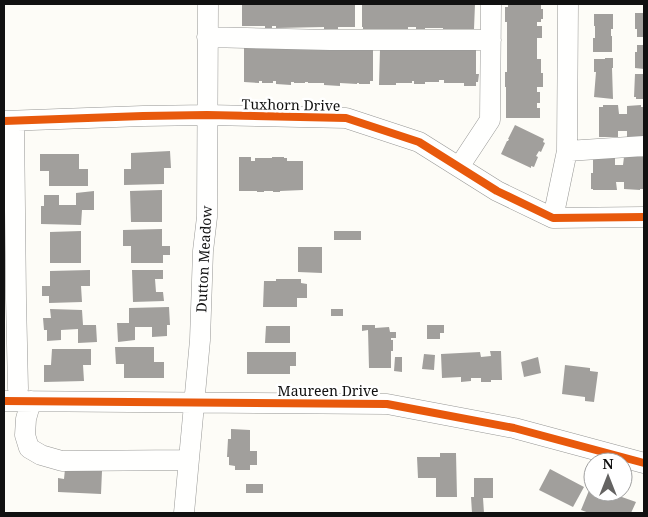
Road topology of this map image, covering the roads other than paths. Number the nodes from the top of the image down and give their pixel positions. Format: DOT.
graph roads {
  1 [pos="208,4"];
  2 [pos="491,4"];
  3 [pos="568,4"];
  4 [pos="207,37"];
  5 [pos="491,40"];
  6 [pos="207,115"];
  7 [pos="9,121"];
  8 [pos="644,146"];
  9 [pos="567,151"];
  10 [pos="459,167"];
  11 [pos="644,217"];
  12 [pos="552,218"];
  13 [pos="10,299"];
  14 [pos="18,397"];
  15 [pos="194,403"];
  16 [pos="188,460"];
  17 [pos="644,463"];
  18 [pos="184,513"];
  1 -- 4 [label="street, Dutton Meadow"];
  2 -- 5 [label="street"];
  3 -- 9 [label="street"];
  4 -- 5 [label="street"];
  4 -- 6 [label="street, Dutton Meadow"];
  5 -- 10 [label="street"];
  6 -- 7 [label="street, Tuxhorn Drive"];
  6 -- 10 [label="street, Tuxhorn Drive"];
  6 -- 15 [label="street, Dutton Meadow"];
  7 -- 13 [label="street"];
  8 -- 9 [label="street"];
  9 -- 12 [label="street"];
  10 -- 12 [label="street, Tuxhorn Drive"];
  11 -- 12 [label="street, Tuxhorn Drive"];
  13 -- 14 [label="street"];
  14 -- 15 [label="street, Maureen Drive"];
  14 -- 16 [label="street"];
  15 -- 16 [label="street, Dutton Meadow"];
  15 -- 17 [label="street, Maureen Drive"];
  16 -- 18 [label="street, Dutton Meadow"];
}
